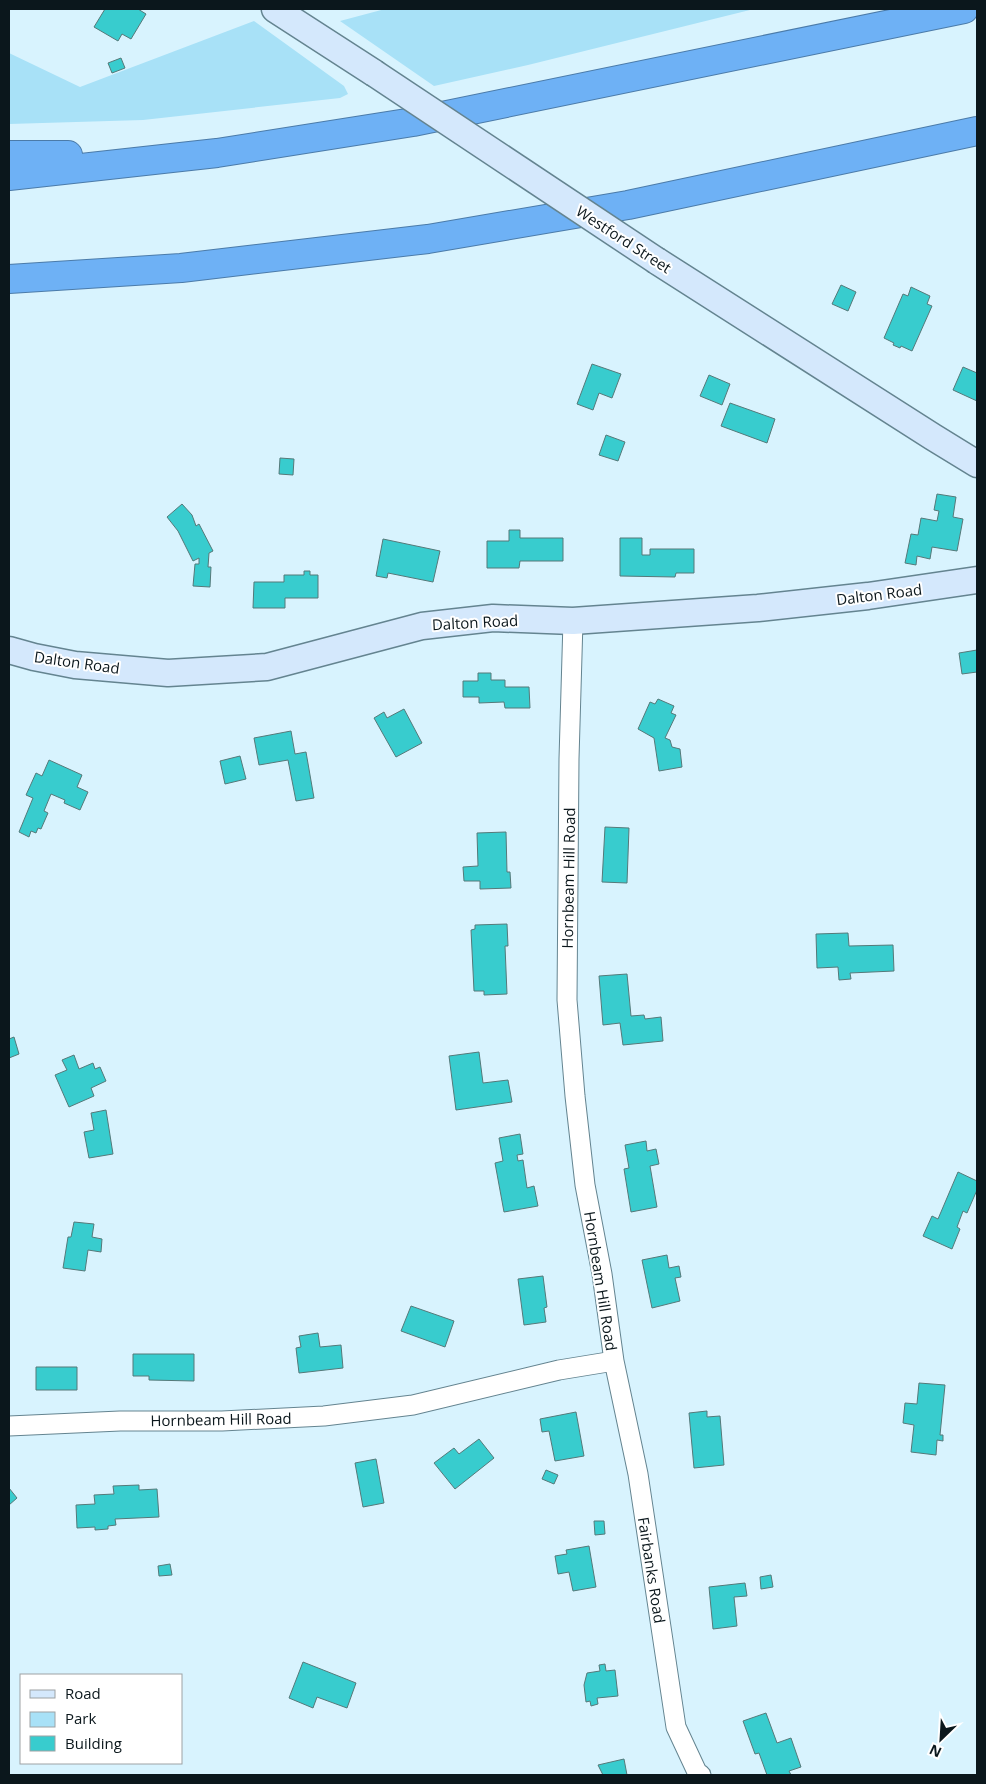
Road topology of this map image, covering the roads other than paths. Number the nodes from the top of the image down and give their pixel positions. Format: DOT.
graph roads {
  1 [pos="275,9"];
  2 [pos="964,9"];
  3 [pos="977,131"];
  4 [pos="217,153"];
  5 [pos="9,155"];
  6 [pos="9,176"];
  7 [pos="181,268"];
  8 [pos="9,279"];
  9 [pos="9,294"];
  10 [pos="977,464"];
  11 [pos="977,580"];
  12 [pos="573,621"];
  13 [pos="9,650"];
  14 [pos="614,1361"];
  15 [pos="9,1426"];
  16 [pos="701,1775"];
  1 -- 10 [label="street, Westford Street, bridge"];
  2 -- 4 [label="highway"];
  3 -- 7 [label="highway"];
  4 -- 5 [label="highway"];
  4 -- 6 [label="highway"];
  7 -- 8 [label="highway"];
  7 -- 9 [label="highway"];
  11 -- 12 [label="street, Dalton Road"];
  12 -- 13 [label="street, Dalton Road"];
  12 -- 14 [label="street, Hornbeam Hill Road"];
  14 -- 15 [label="street, Hornbeam Hill Road"];
  14 -- 16 [label="street, Fairbanks Road"];
}
